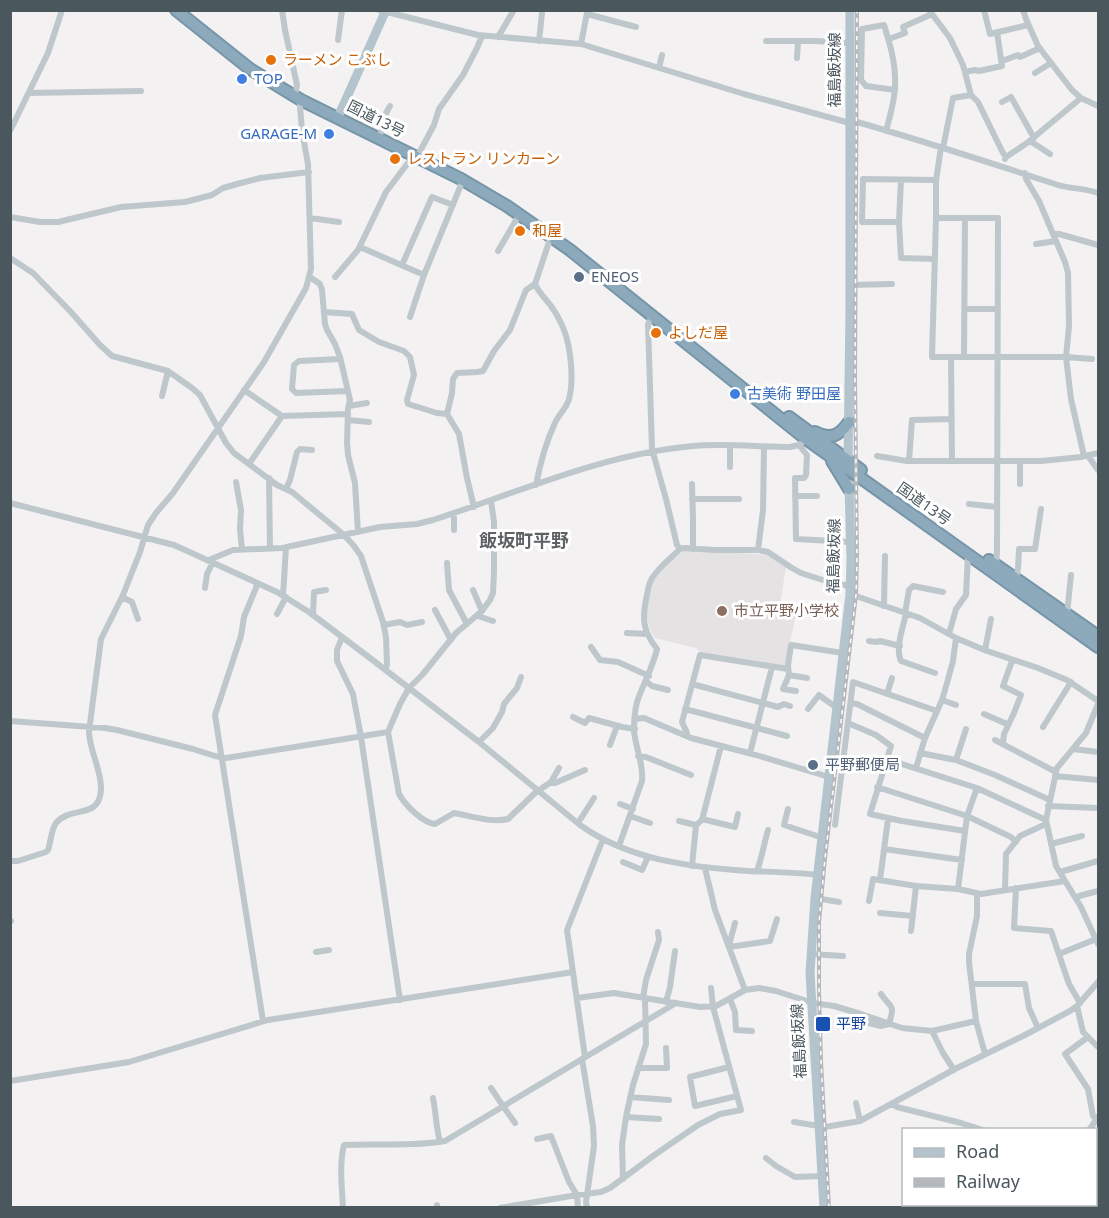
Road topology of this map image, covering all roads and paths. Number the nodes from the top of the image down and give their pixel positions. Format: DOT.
graph roads {
  1 [pos="62,10"];
  2 [pos="176,10"];
  3 [pos="282,10"];
  4 [pos="342,10"];
  5 [pos="514,10"];
  6 [pos="850,10"];
  7 [pos="984,10"];
  8 [pos="1023,10"];
  9 [pos="383,11"];
  10 [pos="587,12"];
  11 [pos="931,12"];
  12 [pos="542,13"];
  13 [pos="1028,25"];
  14 [pos="636,27"];
  15 [pos="997,32"];
  16 [pos="482,36"];
  17 [pos="498,37"];
  18 [pos="888,39"];
  19 [pos="338,40"];
  20 [pos="539,41"];
  21 [pos="766,41"];
  22 [pos="798,41"];
  23 [pos="850,43"];
  24 [pos="581,44"];
  25 [pos="1040,48"];
  26 [pos="662,55"];
  27 [pos="797,58"];
  28 [pos="1002,61"];
  29 [pos="1051,63"];
  30 [pos="658,68"];
  31 [pos="965,72"];
  32 [pos="1035,73"];
  33 [pos="895,90"];
  34 [pos="141,91"];
  35 [pos="29,93"];
  36 [pos="971,95"];
  37 [pos="298,98"];
  38 [pos="1081,98"];
  39 [pos="1002,102"];
  40 [pos="390,106"];
  41 [pos="1098,106"];
  42 [pos="338,117"];
  43 [pos="851,122"];
  44 [pos="10,131"];
  45 [pos="886,131"];
  46 [pos="378,138"];
  47 [pos="1032,139"];
  48 [pos="942,147"];
  49 [pos="1050,154"];
  50 [pos="415,156"];
  51 [pos="1006,156"];
  52 [pos="1003,166"];
  53 [pos="309,172"];
  54 [pos="1025,174"];
  55 [pos="463,180"];
  56 [pos="901,180"];
  57 [pos="936,180"];
  58 [pos="1098,193"];
  59 [pos="453,205"];
  60 [pos="519,215"];
  61 [pos="10,217"];
  62 [pos="310,218"];
  63 [pos="965,218"];
  64 [pos="936,219"];
  65 [pos="339,222"];
  66 [pos="899,222"];
  67 [pos="551,236"];
  68 [pos="1054,237"];
  69 [pos="1036,244"];
  70 [pos="1098,245"];
  71 [pos="360,247"];
  72 [pos="498,251"];
  73 [pos="10,258"];
  74 [pos="935,259"];
  75 [pos="402,265"];
  76 [pos="424,275"];
  77 [pos="335,277"];
  78 [pos="310,278"];
  79 [pos="535,284"];
  80 [pos="891,284"];
  81 [pos="850,285"];
  82 [pos="965,309"];
  83 [pos="998,309"];
  84 [pos="324,312"];
  85 [pos="410,317"];
  86 [pos="652,317"];
  87 [pos="951,357"];
  88 [pos="964,357"];
  89 [pos="998,357"];
  90 [pos="1066,357"];
  91 [pos="340,359"];
  92 [pos="1092,359"];
  93 [pos="168,371"];
  94 [pos="736,382"];
  95 [pos="244,390"];
  96 [pos="348,391"];
  97 [pos="162,396"];
  98 [pos="366,403"];
  99 [pos="772,405"];
  100 [pos="349,406"];
  101 [pos="447,414"];
  102 [pos="282,416"];
  103 [pos="348,417"];
  104 [pos="952,419"];
  105 [pos="369,422"];
  106 [pos="849,422"];
  107 [pos="218,429"];
  108 [pos="803,442"];
  109 [pos="730,446"];
  110 [pos="765,447"];
  111 [pos="312,450"];
  112 [pos="652,452"];
  113 [pos="1098,453"];
  114 [pos="828,455"];
  115 [pos="877,456"];
  116 [pos="1086,456"];
  117 [pos="909,461"];
  118 [pos="952,461"];
  119 [pos="997,461"];
  120 [pos="1020,461"];
  121 [pos="249,464"];
  122 [pos="848,464"];
  123 [pos="730,467"];
  124 [pos="1098,470"];
  125 [pos="269,478"];
  126 [pos="236,482"];
  127 [pos="692,484"];
  128 [pos="1020,484"];
  129 [pos="536,485"];
  130 [pos="286,489"];
  131 [pos="849,489"];
  132 [pos="795,496"];
  133 [pos="818,496"];
  134 [pos="692,499"];
  135 [pos="739,499"];
  136 [pos="490,501"];
  137 [pos="10,503"];
  138 [pos="969,504"];
  139 [pos="474,507"];
  140 [pos="997,507"];
  141 [pos="1041,509"];
  142 [pos="453,514"];
  143 [pos="454,530"];
  144 [pos="358,532"];
  145 [pos="344,535"];
  146 [pos="144,537"];
  147 [pos="850,542"];
  148 [pos="286,547"];
  149 [pos="270,548"];
  150 [pos="242,549"];
  151 [pos="680,549"];
  152 [pos="693,549"];
  153 [pos="758,550"];
  154 [pos="968,553"];
  155 [pos="885,556"];
  156 [pos="211,561"];
  157 [pos="447,563"];
  158 [pos="996,564"];
  159 [pos="1071,575"];
  160 [pos="1016,578"];
  161 [pos="258,583"];
  162 [pos="205,588"];
  163 [pos="326,590"];
  164 [pos="473,590"];
  165 [pos="850,590"];
  166 [pos="943,592"];
  167 [pos="284,596"];
  168 [pos="122,597"];
  169 [pos="884,606"];
  170 [pos="435,610"];
  171 [pos="480,613"];
  172 [pos="905,613"];
  173 [pos="277,614"];
  174 [pos="1067,614"];
  175 [pos="313,615"];
  176 [pos="138,618"];
  177 [pos="991,619"];
  178 [pos="493,621"];
  179 [pos="422,622"];
  180 [pos="467,624"];
  181 [pos="384,625"];
  182 [pos="627,633"];
  183 [pos="647,634"];
  184 [pos="952,636"];
  185 [pos="1098,636"];
  186 [pos="342,637"];
  187 [pos="451,640"];
  188 [pos="869,641"];
  189 [pos="900,646"];
  190 [pos="1098,646"];
  191 [pos="591,647"];
  192 [pos="984,650"];
  193 [pos="843,653"];
  194 [pos="1012,661"];
  195 [pos="772,668"];
  196 [pos="385,670"];
  197 [pos="789,672"];
  198 [pos="935,673"];
  199 [pos="521,677"];
  200 [pos="647,678"];
  201 [pos="807,678"];
  202 [pos="892,678"];
  203 [pos="1071,682"];
  204 [pos="692,684"];
  205 [pos="409,688"];
  206 [pos="668,690"];
  207 [pos="796,691"];
  208 [pos="887,693"];
  209 [pos="942,700"];
  210 [pos="1098,702"];
  211 [pos="762,703"];
  212 [pos="851,703"];
  213 [pos="956,705"];
  214 [pos="790,706"];
  215 [pos="837,708"];
  216 [pos="685,709"];
  217 [pos="808,709"];
  218 [pos="936,711"];
  219 [pos="984,714"];
  220 [pos="573,717"];
  221 [pos="635,719"];
  222 [pos="10,722"];
  223 [pos="848,723"];
  224 [pos="1008,724"];
  225 [pos="616,726"];
  226 [pos="1043,726"];
  227 [pos="89,727"];
  228 [pos="756,728"];
  229 [pos="634,729"];
  230 [pos="966,729"];
  231 [pos="388,732"];
  232 [pos="687,736"];
  233 [pos="787,736"];
  234 [pos="361,737"];
  235 [pos="924,738"];
  236 [pos="995,740"];
  237 [pos="479,742"];
  238 [pos="1004,744"];
  239 [pos="610,745"];
  240 [pos="721,746"];
  241 [pos="1073,749"];
  242 [pos="1098,752"];
  243 [pos="750,753"];
  244 [pos="920,753"];
  245 [pos="638,756"];
  246 [pos="221,757"];
  247 [pos="844,758"];
  248 [pos="886,759"];
  249 [pos="863,760"];
  250 [pos="956,760"];
  251 [pos="559,768"];
  252 [pos="916,768"];
  253 [pos="585,770"];
  254 [pos="1056,774"];
  255 [pos="691,775"];
  256 [pos="829,777"];
  257 [pos="1098,780"];
  258 [pos="550,783"];
  259 [pos="877,787"];
  260 [pos="977,788"];
  261 [pos="538,790"];
  262 [pos="594,798"];
  263 [pos="1049,803"];
  264 [pos="620,804"];
  265 [pos="1098,808"];
  266 [pos="633,809"];
  267 [pos="788,809"];
  268 [pos="738,814"];
  269 [pos="630,816"];
  270 [pos="968,816"];
  271 [pos="702,819"];
  272 [pos="888,819"];
  273 [pos="679,821"];
  274 [pos="1046,822"];
  275 [pos="578,823"];
  276 [pos="650,823"];
  277 [pos="696,825"];
  278 [pos="835,825"];
  279 [pos="768,830"];
  280 [pos="965,831"];
  281 [pos="1082,836"];
  282 [pos="823,838"];
  283 [pos="603,839"];
  284 [pos="1016,842"];
  285 [pos="1051,844"];
  286 [pos="619,846"];
  287 [pos="884,849"];
  288 [pos="648,856"];
  289 [pos="962,860"];
  290 [pos="10,861"];
  291 [pos="1098,861"];
  292 [pos="622,862"];
  293 [pos="692,866"];
  294 [pos="705,868"];
  295 [pos="757,871"];
  296 [pos="1060,872"];
  297 [pos="818,875"];
  298 [pos="880,880"];
  299 [pos="1065,881"];
  300 [pos="916,886"];
  301 [pos="1016,888"];
  302 [pos="958,889"];
  303 [pos="1005,890"];
  304 [pos="1098,891"];
  305 [pos="977,893"];
  306 [pos="815,898"];
  307 [pos="1076,899"];
  308 [pos="869,901"];
  309 [pos="839,902"];
  310 [pos="880,913"];
  311 [pos="913,916"];
  312 [pos="777,919"];
  313 [pos="1098,921"];
  314 [pos="735,923"];
  315 [pos="1089,923"];
  316 [pos="911,931"];
  317 [pos="658,933"];
  318 [pos="1097,941"];
  319 [pos="729,946"];
  320 [pos="328,950"];
  321 [pos="675,951"];
  322 [pos="316,952"];
  323 [pos="811,954"];
  324 [pos="1059,954"];
  325 [pos="843,956"];
  326 [pos="573,972"];
  327 [pos="1098,982"];
  328 [pos="972,984"];
  329 [pos="711,988"];
  330 [pos="745,990"];
  331 [pos="881,994"];
  332 [pos="577,998"];
  333 [pos="644,998"];
  334 [pos="400,999"];
  335 [pos="730,999"];
  336 [pos="666,1002"];
  337 [pos="676,1003"];
  338 [pos="813,1003"];
  339 [pos="1078,1005"];
  340 [pos="714,1007"];
  341 [pos="852,1019"];
  342 [pos="263,1021"];
  343 [pos="645,1021"];
  344 [pos="976,1021"];
  345 [pos="890,1024"];
  346 [pos="1038,1028"];
  347 [pos="752,1031"];
  348 [pos="932,1031"];
  349 [pos="1088,1037"];
  350 [pos="1098,1047"];
  351 [pos="666,1048"];
  352 [pos="985,1054"];
  353 [pos="583,1058"];
  354 [pos="729,1067"];
  355 [pos="638,1068"];
  356 [pos="954,1070"];
  357 [pos="10,1081"];
  358 [pos="491,1088"];
  359 [pos="737,1096"];
  360 [pos="630,1097"];
  361 [pos="433,1098"];
  362 [pos="669,1100"];
  363 [pos="856,1103"];
  364 [pos="893,1104"];
  365 [pos="502,1106"];
  366 [pos="626,1117"];
  367 [pos="1098,1118"];
  368 [pos="659,1119"];
  369 [pos="860,1121"];
  370 [pos="794,1122"];
  371 [pos="515,1123"];
  372 [pos="819,1127"];
  373 [pos="978,1128"];
  374 [pos="537,1139"];
  375 [pos="440,1142"];
  376 [pos="766,1158"];
  377 [pos="822,1176"];
  378 [pos="623,1179"];
  379 [pos="588,1194"];
  380 [pos="577,1195"];
  381 [pos="343,1208"];
  382 [pos="500,1208"];
  383 [pos="578,1208"];
  384 [pos="587,1208"];
  385 [pos="824,1208"];
  1 -- 35 [label="street"];
  2 -- 37 [label="highway, 国道13号"];
  3 -- 37 [label="street"];
  4 -- 19 [label="street"];
  5 -- 17 [label="street"];
  6 -- 23 [label="main road, 福島飯坂線"];
  7 -- 15 [label="street"];
  8 -- 13 [label="street"];
  9 -- 16 [label="street"];
  9 -- 42 [label="main road"];
  10 -- 14 [label="street"];
  10 -- 24 [label="street"];
  11 -- 18 [label="street"];
  11 -- 31 [label="street"];
  12 -- 20 [label="street"];
  13 -- 15 [label="street"];
  13 -- 25 [label="street"];
  15 -- 28 [label="street"];
  16 -- 17 [label="street"];
  16 -- 50 [label="street"];
  17 -- 20 [label="street"];
  18 -- 33 [label="street"];
  18 -- 33 [label="street"];
  20 -- 24 [label="street"];
  21 -- 22 [label="street"];
  22 -- 23 [label="street"];
  22 -- 27 [label="street"];
  23 -- 43 [label="main road, 福島飯坂線"];
  24 -- 30 [label="street"];
  25 -- 28 [label="street"];
  25 -- 29 [label="street"];
  26 -- 30 [label="street"];
  28 -- 31 [label="street"];
  29 -- 32 [label="street"];
  29 -- 38 [label="street"];
  30 -- 43 [label="street"];
  31 -- 36 [label="street"];
  33 -- 45 [label="street"];
  34 -- 35 [label="street"];
  35 -- 44 [label="street"];
  36 -- 48 [label="street"];
  36 -- 51 [label="street"];
  37 -- 42 [label="highway, 国道13号"];
  37 -- 53 [label="street"];
  38 -- 41 [label="street"];
  38 -- 47 [label="street"];
  39 -- 47 [label="street"];
  40 -- 46 [label="street"];
  42 -- 46 [label="highway, 国道13号"];
  43 -- 45 [label="street"];
  43 -- 81 [label="main road, 福島飯坂線"];
  45 -- 48 [label="street"];
  46 -- 50 [label="highway, 国道13号"];
  47 -- 49 [label="street"];
  47 -- 51 [label="street"];
  48 -- 52 [label="street"];
  48 -- 57 [label="street"];
  50 -- 55 [label="highway, 国道13号"];
  50 -- 71 [label="street"];
  51 -- 52 [label="street"];
  52 -- 54 [label="street"];
  53 -- 61 [label="street"];
  53 -- 62 [label="street"];
  54 -- 58 [label="street"];
  54 -- 68 [label="street"];
  55 -- 59 [label="street"];
  55 -- 60 [label="highway, 国道13号"];
  56 -- 57 [label="street"];
  56 -- 66 [label="street"];
  56 -- 66 [label="street"];
  57 -- 64 [label="street"];
  59 -- 75 [label="street"];
  59 -- 76 [label="street"];
  60 -- 67 [label="highway, 国道13号"];
  60 -- 72 [label="street"];
  62 -- 65 [label="street"];
  62 -- 78 [label="street"];
  63 -- 64 [label="street"];
  63 -- 82 [label="street"];
  63 -- 83 [label="street"];
  64 -- 74 [label="street"];
  66 -- 74 [label="street"];
  67 -- 79 [label="street"];
  67 -- 86 [label="highway, 国道13号"];
  68 -- 69 [label="street"];
  68 -- 70 [label="street"];
  68 -- 90 [label="street"];
  71 -- 75 [label="street"];
  71 -- 77 [label="street"];
  73 -- 93 [label="street"];
  74 -- 87 [label="street"];
  75 -- 76 [label="street"];
  76 -- 85 [label="street"];
  78 -- 84 [label="street"];
  78 -- 95 [label="street"];
  79 -- 101 [label="street"];
  79 -- 129 [label="street"];
  80 -- 81 [label="street"];
  81 -- 106 [label="main road, 福島飯坂線"];
  82 -- 83 [label="street"];
  82 -- 88 [label="street"];
  83 -- 89 [label="street"];
  84 -- 91 [label="street"];
  84 -- 101 [label="street"];
  86 -- 94 [label="highway, 国道13号"];
  86 -- 112 [label="street"];
  87 -- 88 [label="street"];
  87 -- 104 [label="street"];
  88 -- 89 [label="street"];
  89 -- 90 [label="street"];
  89 -- 119 [label="street"];
  90 -- 92 [label="street"];
  90 -- 116 [label="street"];
  91 -- 96 [label="street"];
  91 -- 96 [label="street"];
  93 -- 97 [label="street"];
  93 -- 107 [label="street"];
  94 -- 99 [label="highway, 国道13号"];
  94 -- 108 [label="highway, 国道13号"];
  95 -- 102 [label="street"];
  95 -- 107 [label="street"];
  96 -- 100 [label="street"];
  98 -- 100 [label="street"];
  99 -- 106 [label="highway"];
  99 -- 122 [label="highway, 国道13号"];
  100 -- 103 [label="street"];
  101 -- 139 [label="street"];
  102 -- 103 [label="street"];
  102 -- 121 [label="street"];
  103 -- 105 [label="street"];
  103 -- 144 [label="street"];
  104 -- 117 [label="street"];
  104 -- 118 [label="street"];
  106 -- 122 [label="main road, 福島飯坂線"];
  107 -- 121 [label="street"];
  107 -- 146 [label="street"];
  108 -- 110 [label="street"];
  108 -- 114 [label="highway, 国道13号"];
  108 -- 132 [label="street"];
  109 -- 110 [label="street"];
  109 -- 112 [label="street"];
  109 -- 123 [label="street"];
  110 -- 153 [label="street"];
  111 -- 130 [label="street"];
  112 -- 129 [label="street"];
  112 -- 151 [label="street"];
  113 -- 116 [label="street"];
  114 -- 122 [label="highway, 国道13号"];
  114 -- 131 [label="highway"];
  115 -- 117 [label="street"];
  116 -- 120 [label="street"];
  116 -- 124 [label="street"];
  117 -- 118 [label="street"];
  118 -- 119 [label="street"];
  119 -- 120 [label="street"];
  119 -- 140 [label="street"];
  120 -- 128 [label="street"];
  121 -- 125 [label="street"];
  122 -- 131 [label="main road, 福島飯坂線"];
  122 -- 154 [label="highway, 国道13号"];
  122 -- 158 [label="highway, 国道13号"];
  125 -- 130 [label="street"];
  125 -- 149 [label="street"];
  126 -- 150 [label="street"];
  127 -- 134 [label="street"];
  129 -- 136 [label="street"];
  130 -- 145 [label="street"];
  131 -- 147 [label="main road, 福島飯坂線"];
  132 -- 133 [label="street"];
  132 -- 147 [label="street"];
  134 -- 135 [label="street"];
  134 -- 152 [label="street"];
  136 -- 139 [label="street"];
  136 -- 171 [label="street"];
  137 -- 146 [label="street"];
  138 -- 140 [label="street"];
  139 -- 142 [label="street"];
  140 -- 158 [label="street"];
  141 -- 160 [label="street"];
  142 -- 143 [label="street"];
  142 -- 144 [label="street"];
  144 -- 145 [label="street"];
  145 -- 148 [label="street"];
  145 -- 181 [label="street"];
  146 -- 156 [label="street"];
  146 -- 168 [label="street"];
  147 -- 165 [label="main road, 福島飯坂線"];
  148 -- 149 [label="street"];
  148 -- 167 [label="street"];
  149 -- 150 [label="street"];
  150 -- 156 [label="street"];
  151 -- 152 [label="street"];
  151 -- 183 [label="street"];
  152 -- 153 [label="street"];
  153 -- 165 [label="street"];
  154 -- 184 [label="street"];
  154 -- 190 [label="highway, 国道13号"];
  155 -- 169 [label="street"];
  156 -- 161 [label="street"];
  156 -- 162 [label="street"];
  157 -- 180 [label="street"];
  158 -- 160 [label="highway, 国道13号"];
  159 -- 174 [label="street"];
  160 -- 174 [label="highway, 国道13号"];
  161 -- 167 [label="street"];
  161 -- 246 [label="street"];
  163 -- 175 [label="street"];
  164 -- 171 [label="street"];
  165 -- 169 [label="street"];
  165 -- 193 [label="main road, 福島飯坂線"];
  166 -- 172 [label="street"];
  167 -- 173 [label="street"];
  167 -- 175 [label="street"];
  168 -- 176 [label="street"];
  168 -- 227 [label="street"];
  169 -- 172 [label="street"];
  170 -- 187 [label="street"];
  171 -- 178 [label="street"];
  171 -- 180 [label="street"];
  172 -- 184 [label="street"];
  172 -- 189 [label="street"];
  174 -- 185 [label="highway, 国道13号"];
  175 -- 186 [label="street"];
  177 -- 192 [label="street"];
  179 -- 181 [label="street"];
  180 -- 187 [label="street"];
  181 -- 196 [label="street"];
  182 -- 183 [label="street"];
  183 -- 200 [label="street"];
  184 -- 192 [label="street"];
  184 -- 209 [label="street"];
  186 -- 196 [label="street"];
  186 -- 234 [label="street"];
  187 -- 205 [label="street"];
  188 -- 189 [label="street"];
  189 -- 198 [label="street"];
  191 -- 200 [label="street"];
  192 -- 194 [label="street"];
  193 -- 197 [label="street"];
  193 -- 215 [label="main road, 福島飯坂線"];
  194 -- 203 [label="street"];
  194 -- 224 [label="street"];
  195 -- 197 [label="street"];
  195 -- 204 [label="street"];
  195 -- 211 [label="street"];
  196 -- 205 [label="street"];
  197 -- 201 [label="street"];
  197 -- 207 [label="street"];
  199 -- 237 [label="street"];
  200 -- 206 [label="street"];
  200 -- 221 [label="street"];
  202 -- 208 [label="street"];
  203 -- 210 [label="street"];
  203 -- 226 [label="street"];
  204 -- 211 [label="street"];
  204 -- 216 [label="street"];
  205 -- 231 [label="street"];
  205 -- 237 [label="street"];
  208 -- 212 [label="street"];
  208 -- 218 [label="street"];
  209 -- 213 [label="street"];
  209 -- 218 [label="street"];
  210 -- 241 [label="street"];
  211 -- 214 [label="street"];
  211 -- 228 [label="street"];
  212 -- 223 [label="street"];
  212 -- 235 [label="street"];
  215 -- 217 [label="street"];
  215 -- 256 [label="main road, 福島飯坂線"];
  216 -- 228 [label="street"];
  216 -- 232 [label="street"];
  218 -- 235 [label="street"];
  219 -- 224 [label="street"];
  220 -- 225 [label="street"];
  221 -- 229 [label="street"];
  221 -- 232 [label="street"];
  222 -- 227 [label="street"];
  223 -- 247 [label="street"];
  223 -- 248 [label="street"];
  224 -- 238 [label="street"];
  225 -- 229 [label="street"];
  225 -- 239 [label="street"];
  227 -- 246 [label="street"];
  227 -- 290 [label="street"];
  228 -- 233 [label="street"];
  228 -- 243 [label="street"];
  229 -- 245 [label="street"];
  230 -- 250 [label="street"];
  231 -- 234 [label="street"];
  231 -- 261 [label="street"];
  232 -- 240 [label="street"];
  234 -- 246 [label="street"];
  234 -- 334 [label="street"];
  235 -- 244 [label="street"];
  236 -- 238 [label="street"];
  237 -- 261 [label="street"];
  238 -- 254 [label="street"];
  240 -- 243 [label="street"];
  240 -- 271 [label="street"];
  241 -- 242 [label="street"];
  241 -- 254 [label="street"];
  243 -- 256 [label="street"];
  244 -- 250 [label="street"];
  244 -- 252 [label="street"];
  245 -- 255 [label="street"];
  245 -- 266 [label="street"];
  246 -- 342 [label="street"];
  247 -- 249 [label="street"];
  247 -- 278 [label="street"];
  248 -- 252 [label="street"];
  248 -- 259 [label="street"];
  250 -- 263 [label="street"];
  251 -- 258 [label="street"];
  252 -- 260 [label="street"];
  253 -- 258 [label="street"];
  254 -- 257 [label="street"];
  254 -- 263 [label="street"];
  256 -- 282 [label="main road, 福島飯坂線"];
  258 -- 261 [label="street"];
  259 -- 270 [label="street"];
  259 -- 272 [label="street"];
  260 -- 270 [label="street"];
  260 -- 274 [label="street"];
  261 -- 275 [label="street"];
  262 -- 275 [label="street"];
  263 -- 265 [label="street"];
  263 -- 274 [label="street"];
  264 -- 266 [label="street"];
  266 -- 269 [label="street"];
  267 -- 282 [label="street"];
  268 -- 271 [label="street"];
  269 -- 276 [label="street"];
  269 -- 286 [label="street"];
  270 -- 280 [label="street"];
  270 -- 284 [label="street"];
  271 -- 277 [label="street"];
  272 -- 280 [label="street"];
  272 -- 287 [label="street"];
  273 -- 277 [label="street"];
  274 -- 284 [label="street"];
  274 -- 285 [label="street"];
  275 -- 283 [label="street"];
  277 -- 293 [label="street"];
  279 -- 295 [label="street"];
  280 -- 289 [label="street"];
  281 -- 285 [label="street"];
  282 -- 297 [label="main road, 福島飯坂線"];
  283 -- 286 [label="street"];
  283 -- 326 [label="street"];
  284 -- 303 [label="street"];
  285 -- 296 [label="street"];
  286 -- 288 [label="street"];
  287 -- 289 [label="street"];
  287 -- 298 [label="street"];
  288 -- 292 [label="street"];
  288 -- 293 [label="street"];
  289 -- 302 [label="street"];
  291 -- 296 [label="street"];
  293 -- 294 [label="street"];
  294 -- 295 [label="street"];
  294 -- 319 [label="street"];
  295 -- 297 [label="street"];
  296 -- 299 [label="street"];
  297 -- 306 [label="main road, 福島飯坂線"];
  298 -- 300 [label="street"];
  298 -- 308 [label="street"];
  299 -- 301 [label="street"];
  299 -- 307 [label="street"];
  300 -- 302 [label="street"];
  300 -- 311 [label="street"];
  301 -- 303 [label="street"];
  301 -- 324 [label="street"];
  302 -- 305 [label="street"];
  303 -- 305 [label="street"];
  304 -- 307 [label="street"];
  305 -- 328 [label="street"];
  306 -- 309 [label="street"];
  306 -- 323 [label="main road, 福島飯坂線"];
  307 -- 315 [label="street"];
  310 -- 311 [label="street"];
  311 -- 316 [label="street"];
  312 -- 319 [label="street"];
  313 -- 315 [label="street"];
  314 -- 319 [label="street"];
  315 -- 318 [label="street"];
  317 -- 333 [label="street"];
  318 -- 324 [label="street"];
  319 -- 330 [label="street"];
  320 -- 322 [label="street"];
  321 -- 336 [label="street"];
  323 -- 325 [label="street"];
  323 -- 338 [label="main road, 福島飯坂線"];
  324 -- 339 [label="street"];
  326 -- 332 [label="street"];
  326 -- 334 [label="street"];
  327 -- 339 [label="street"];
  328 -- 344 [label="street"];
  328 -- 346 [label="street"];
  329 -- 340 [label="street"];
  330 -- 335 [label="street"];
  330 -- 338 [label="street"];
  331 -- 345 [label="street"];
  332 -- 333 [label="street"];
  332 -- 353 [label="street"];
  333 -- 336 [label="street"];
  333 -- 343 [label="street"];
  334 -- 342 [label="street"];
  335 -- 340 [label="street"];
  335 -- 347 [label="street"];
  336 -- 337 [label="street"];
  337 -- 340 [label="street"];
  337 -- 343 [label="street"];
  338 -- 345 [label="street"];
  338 -- 372 [label="main road, 福島飯坂線"];
  339 -- 346 [label="street"];
  339 -- 349 [label="street"];
  340 -- 354 [label="street"];
  341 -- 345 [label="street"];
  342 -- 357 [label="street"];
  343 -- 353 [label="street"];
  343 -- 355 [label="street"];
  344 -- 348 [label="street"];
  344 -- 352 [label="street"];
  345 -- 348 [label="street"];
  346 -- 352 [label="street"];
  348 -- 356 [label="street"];
  349 -- 350 [label="street"];
  349 -- 367 [label="street"];
  351 -- 355 [label="street"];
  352 -- 356 [label="street"];
  353 -- 365 [label="street"];
  353 -- 379 [label="street"];
  354 -- 359 [label="street"];
  354 -- 359 [label="street"];
  355 -- 360 [label="street"];
  356 -- 364 [label="street"];
  358 -- 365 [label="street"];
  359 -- 378 [label="street"];
  360 -- 362 [label="street"];
  360 -- 366 [label="street"];
  361 -- 375 [label="street"];
  363 -- 369 [label="street"];
  364 -- 369 [label="street"];
  364 -- 373 [label="street"];
  365 -- 371 [label="street"];
  365 -- 375 [label="street"];
  366 -- 368 [label="street"];
  366 -- 378 [label="street"];
  369 -- 372 [label="street"];
  370 -- 372 [label="street"];
  372 -- 377 [label="main road, 福島飯坂線"];
  374 -- 380 [label="street"];
  375 -- 381 [label="street"];
  376 -- 377 [label="street"];
  377 -- 385 [label="main road, 福島飯坂線"];
  378 -- 379 [label="street"];
  379 -- 380 [label="street"];
  379 -- 384 [label="street"];
  380 -- 382 [label="street"];
  380 -- 383 [label="street"];
}
